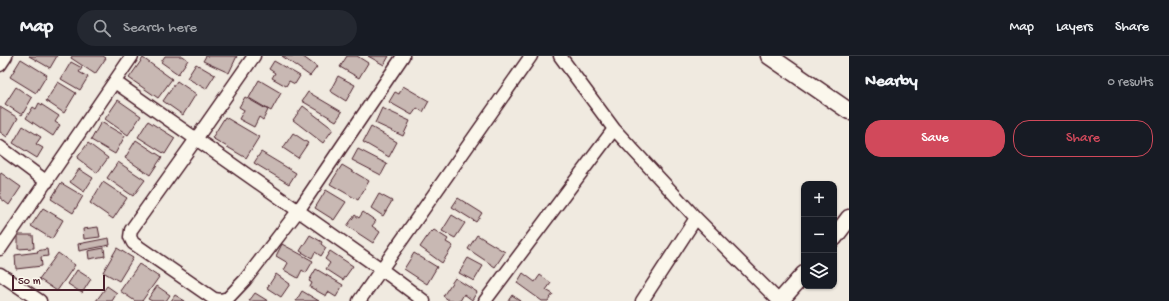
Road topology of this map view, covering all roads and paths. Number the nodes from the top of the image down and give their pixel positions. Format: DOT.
graph roads {
  1 [pos="6,56"];
  2 [pos="132,56"];
  3 [pos="254,56"];
  4 [pos="403,56"];
  5 [pos="531,56"];
  6 [pos="560,56"];
  7 [pos="769,56"];
  8 [pos="0,64"];
  9 [pos="115,82"];
  10 [pos="849,111"];
  11 [pos="614,129"];
  12 [pos="196,139"];
  13 [pos="0,147"];
  14 [pos="46,182"];
  15 [pos="298,211"];
  16 [pos="696,218"];
  17 [pos="849,218"];
  18 [pos="837,234"];
  19 [pos="0,249"];
  20 [pos="381,269"];
  21 [pos="0,274"];
  22 [pos="801,277"];
  23 [pos="40,301"];
  24 [pos="359,301"];
  25 [pos="424,301"];
  26 [pos="485,301"];
  27 [pos="642,301"];
  28 [pos="780,301"];
  1 -- 8 [label="street"];
  2 -- 9 [label="street"];
  3 -- 12 [label="street"];
  4 -- 15 [label="street"];
  5 -- 20 [label="street"];
  6 -- 11 [label="street"];
  7 -- 10 [label="street"];
  9 -- 12 [label="street"];
  9 -- 14 [label="street"];
  11 -- 16 [label="street"];
  11 -- 26 [label="street"];
  12 -- 15 [label="street"];
  12 -- 15 [label="street"];
  13 -- 14 [label="street"];
  14 -- 19 [label="street"];
  15 -- 20 [label="street"];
  16 -- 27 [label="street"];
  16 -- 28 [label="street"];
  17 -- 18 [label="street"];
  20 -- 24 [label="street"];
  20 -- 25 [label="street"];
  21 -- 23 [label="street"];
  22 -- 28 [label="street"];
}
